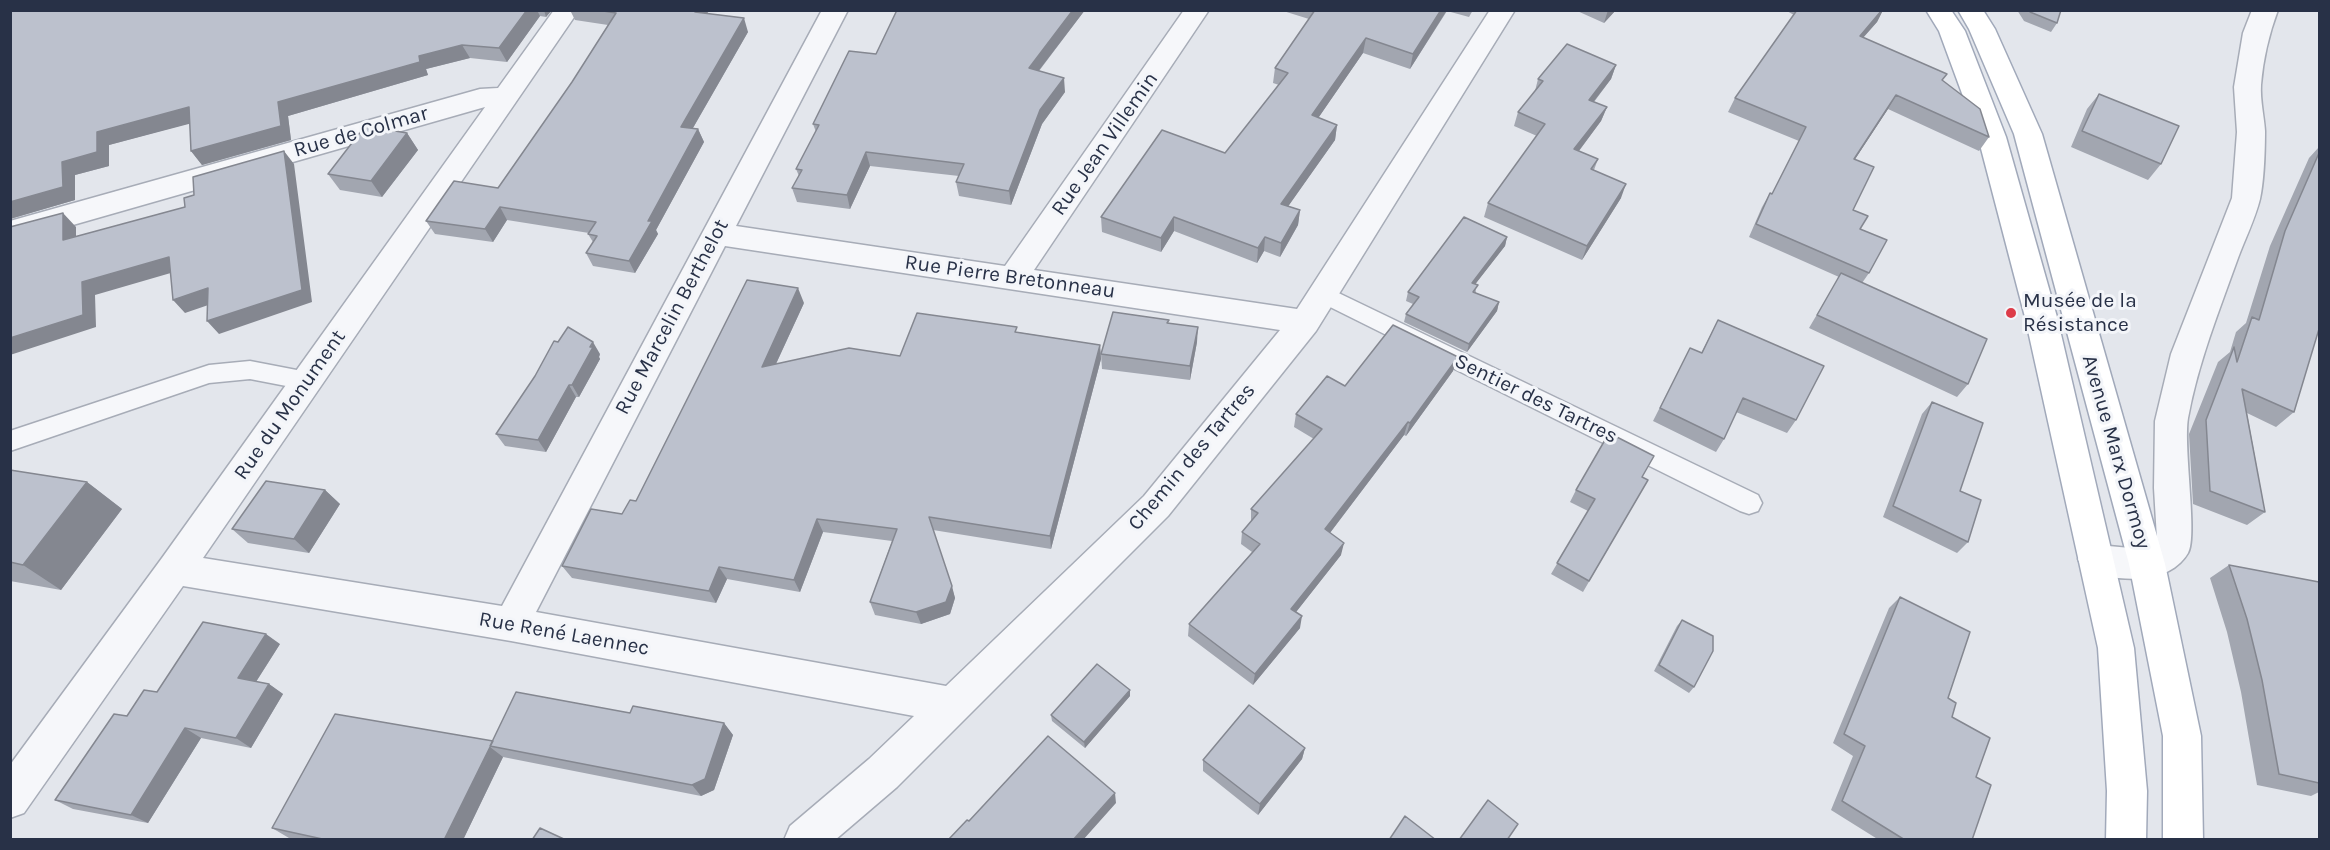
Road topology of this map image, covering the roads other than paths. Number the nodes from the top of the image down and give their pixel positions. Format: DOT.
graph roads {
  1 [pos="567,10"];
  2 [pos="835,10"];
  3 [pos="1197,10"];
  4 [pos="1503,10"];
  5 [pos="1938,10"];
  6 [pos="1970,10"];
  7 [pos="2265,10"];
  8 [pos="505,97"];
  9 [pos="10,232"];
  10 [pos="731,236"];
  11 [pos="1013,277"];
  12 [pos="1324,294"];
  13 [pos="1305,322"];
  14 [pos="307,381"];
  15 [pos="10,441"];
  16 [pos="1749,503"];
  17 [pos="2096,559"];
  18 [pos="2147,564"];
  19 [pos="175,569"];
  20 [pos="511,624"];
  21 [pos="952,705"];
  22 [pos="10,799"];
  23 [pos="804,840"];
  24 [pos="2126,840"];
  25 [pos="2183,840"];
  1 -- 8 [label="street, Rue du Monument"];
  2 -- 10 [label="street, Rue Marcelin Berthelot"];
  3 -- 11 [label="street, Rue Jean Villemin"];
  4 -- 12 [label="street, Chemin des Tartres"];
  5 -- 17 [label="main road, Avenue Marx Dormoy"];
  6 -- 18 [label="main road, Avenue Marx Dormoy"];
  7 -- 18 [label="street"];
  8 -- 9 [label="street, Rue de Colmar"];
  8 -- 14 [label="street, Rue du Monument"];
  10 -- 11 [label="street, Rue Pierre Bretonneau"];
  10 -- 20 [label="street, Rue Marcelin Berthelot"];
  11 -- 13 [label="street, Rue Pierre Bretonneau"];
  12 -- 13 [label="street, Chemin des Tartres"];
  12 -- 16 [label="lane, Sentier des Tartres"];
  13 -- 21 [label="street, Chemin des Tartres"];
  14 -- 15 [label="lane"];
  14 -- 19 [label="street, Rue du Monument"];
  17 -- 18 [label="street"];
  17 -- 24 [label="main road, Avenue Marx Dormoy"];
  18 -- 25 [label="main road, Avenue Marx Dormoy"];
  19 -- 20 [label="street, Rue René Laennec"];
  19 -- 22 [label="street, Rue du Monument"];
  20 -- 21 [label="street, Rue René Laennec"];
  21 -- 23 [label="street, Chemin des Tartres"];
}
